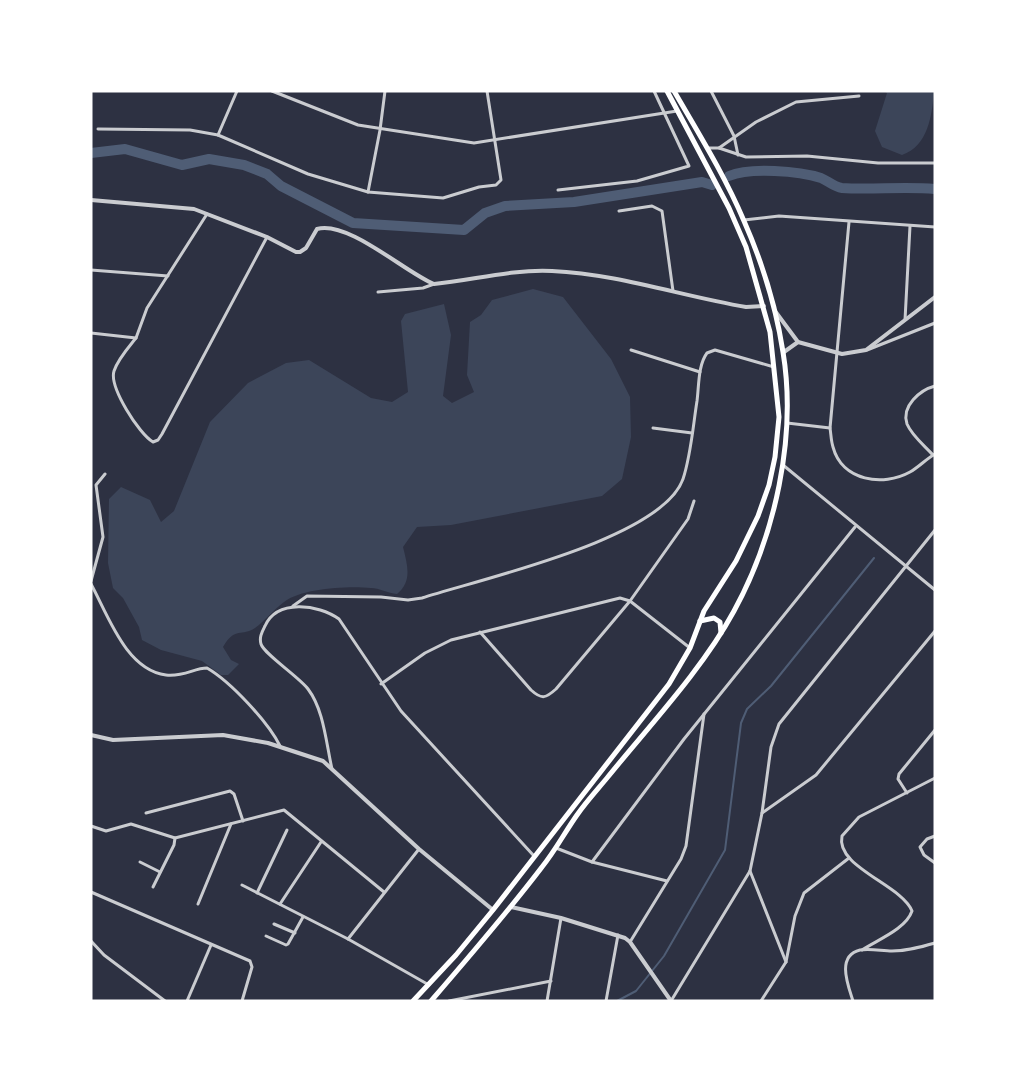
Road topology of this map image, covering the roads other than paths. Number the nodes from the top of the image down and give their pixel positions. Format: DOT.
graph roads {
  1 [pos="237,91"];
  2 [pos="272,91"];
  3 [pos="385,91"];
  4 [pos="487,91"];
  5 [pos="654,91"];
  6 [pos="667,91"];
  7 [pos="674,91"];
  8 [pos="712,91"];
  9 [pos="858,96"];
  10 [pos="677,111"];
  11 [pos="665,113"];
  12 [pos="98,129"];
  13 [pos="380,130"];
  14 [pos="218,135"];
  15 [pos="734,136"];
  16 [pos="495,140"];
  17 [pos="707,148"];
  18 [pos="719,148"];
  19 [pos="738,155"];
  20 [pos="935,163"];
  21 [pos="558,190"];
  22 [pos="368,192"];
  23 [pos="91,200"];
  24 [pos="619,211"];
  25 [pos="207,214"];
  26 [pos="744,220"];
  27 [pos="849,222"];
  28 [pos="910,226"];
  29 [pos="935,227"];
  30 [pos="267,237"];
  31 [pos="91,270"];
  32 [pos="168,276"];
  33 [pos="434,284"];
  34 [pos="378,292"];
  35 [pos="673,292"];
  36 [pos="935,297"];
  37 [pos="764,306"];
  38 [pos="774,310"];
  39 [pos="905,321"];
  40 [pos="935,323"];
  41 [pos="91,333"];
  42 [pos="136,338"];
  43 [pos="798,342"];
  44 [pos="631,350"];
  45 [pos="866,350"];
  46 [pos="784,352"];
  47 [pos="838,352"];
  48 [pos="775,368"];
  49 [pos="700,372"];
  50 [pos="935,386"];
  51 [pos="786,423"];
  52 [pos="653,428"];
  53 [pos="830,428"];
  54 [pos="692,433"];
  55 [pos="934,454"];
  56 [pos="782,465"];
  57 [pos="104,474"];
  58 [pos="694,501"];
  59 [pos="855,527"];
  60 [pos="935,530"];
  61 [pos="905,566"];
  62 [pos="91,582"];
  63 [pos="935,590"];
  64 [pos="630,601"];
  65 [pos="294,606"];
  66 [pos="700,621"];
  67 [pos="935,631"];
  68 [pos="480,632"];
  69 [pos="721,633"];
  70 [pos="690,648"];
  71 [pos="381,684"];
  72 [pos="704,714"];
  73 [pos="935,730"];
  74 [pos="91,735"];
  75 [pos="280,746"];
  76 [pos="332,770"];
  77 [pos="935,778"];
  78 [pos="907,793"];
  79 [pos="146,813"];
  80 [pos="762,813"];
  81 [pos="243,821"];
  82 [pos="231,824"];
  83 [pos="91,826"];
  84 [pos="287,830"];
  85 [pos="935,836"];
  86 [pos="175,838"];
  87 [pos="321,842"];
  88 [pos="556,848"];
  89 [pos="419,849"];
  90 [pos="534,856"];
  91 [pos="849,858"];
  92 [pos="140,862"];
  93 [pos="592,862"];
  94 [pos="935,863"];
  95 [pos="750,871"];
  96 [pos="160,872"];
  97 [pos="667,881"];
  98 [pos="242,885"];
  99 [pos="154,888"];
  100 [pos="91,892"];
  101 [pos="384,892"];
  102 [pos="257,893"];
  103 [pos="198,904"];
  104 [pos="280,904"];
  105 [pos="511,907"];
  106 [pos="493,910"];
  107 [pos="303,917"];
  108 [pos="561,918"];
  109 [pos="274,924"];
  110 [pos="295,933"];
  111 [pos="618,935"];
  112 [pos="266,936"];
  113 [pos="348,939"];
  114 [pos="91,942"];
  115 [pos="630,942"];
  116 [pos="935,943"];
  117 [pos="211,945"];
  118 [pos="862,950"];
  119 [pos="786,962"];
  120 [pos="551,981"];
  121 [pos="430,985"];
  122 [pos="165,1001"];
  123 [pos="187,1001"];
  124 [pos="242,1001"];
  125 [pos="414,1001"];
  126 [pos="431,1001"];
  127 [pos="449,1001"];
  128 [pos="547,1001"];
  129 [pos="606,1001"];
  130 [pos="671,1001"];
  131 [pos="761,1001"];
  132 [pos="853,1001"];
  1 -- 14 [label="street"];
  2 -- 13 [label="street"];
  3 -- 13 [label="street"];
  4 -- 16 [label="street"];
  5 -- 11 [label="street"];
  6 -- 10 [label="highway"];
  7 -- 17 [label="highway"];
  8 -- 15 [label="street"];
  9 -- 15 [label="street"];
  10 -- 11 [label="street"];
  10 -- 37 [label="highway"];
  11 -- 16 [label="street"];
  11 -- 21 [label="street"];
  12 -- 14 [label="street"];
  13 -- 16 [label="street"];
  13 -- 22 [label="street"];
  14 -- 22 [label="street"];
  15 -- 18 [label="street"];
  15 -- 19 [label="street"];
  16 -- 22 [label="street"];
  17 -- 18 [label="street"];
  17 -- 26 [label="highway"];
  18 -- 19 [label="street"];
  19 -- 20 [label="street"];
  23 -- 25 [label="street"];
  24 -- 35 [label="street"];
  25 -- 30 [label="street"];
  25 -- 32 [label="street"];
  26 -- 27 [label="street"];
  26 -- 38 [label="highway"];
  27 -- 28 [label="street"];
  27 -- 47 [label="street"];
  28 -- 29 [label="street"];
  28 -- 39 [label="street"];
  30 -- 33 [label="street"];
  30 -- 42 [label="street"];
  31 -- 32 [label="street"];
  32 -- 42 [label="street"];
  33 -- 34 [label="street"];
  33 -- 35 [label="street"];
  35 -- 37 [label="street"];
  36 -- 39 [label="street"];
  37 -- 48 [label="highway"];
  38 -- 43 [label="street"];
  38 -- 46 [label="highway"];
  39 -- 45 [label="street"];
  40 -- 45 [label="street"];
  41 -- 42 [label="street"];
  43 -- 46 [label="street"];
  43 -- 47 [label="street"];
  44 -- 49 [label="street"];
  45 -- 47 [label="street"];
  46 -- 51 [label="highway"];
  47 -- 53 [label="street"];
  48 -- 49 [label="street"];
  48 -- 66 [label="highway"];
  49 -- 54 [label="street"];
  50 -- 55 [label="street"];
  51 -- 53 [label="street"];
  51 -- 56 [label="highway"];
  52 -- 54 [label="street"];
  53 -- 55 [label="street"];
  54 -- 65 [label="street"];
  56 -- 59 [label="street"];
  56 -- 69 [label="highway"];
  57 -- 62 [label="street"];
  58 -- 64 [label="street"];
  59 -- 61 [label="street"];
  59 -- 72 [label="street"];
  60 -- 61 [label="street"];
  61 -- 63 [label="street"];
  61 -- 80 [label="street"];
  62 -- 75 [label="street"];
  64 -- 68 [label="street"];
  64 -- 68 [label="street"];
  64 -- 70 [label="street"];
  65 -- 71 [label="street"];
  65 -- 76 [label="street"];
  66 -- 69 [label="highway"];
  66 -- 70 [label="highway"];
  67 -- 80 [label="street"];
  68 -- 71 [label="street"];
  69 -- 88 [label="highway"];
  70 -- 90 [label="highway"];
  71 -- 90 [label="street"];
  72 -- 93 [label="street"];
  72 -- 97 [label="street"];
  73 -- 78 [label="street"];
  74 -- 75 [label="street"];
  75 -- 76 [label="street"];
  76 -- 89 [label="street"];
  77 -- 78 [label="street"];
  78 -- 91 [label="street"];
  79 -- 81 [label="street"];
  80 -- 95 [label="street"];
  81 -- 82 [label="street"];
  81 -- 87 [label="street"];
  82 -- 86 [label="street"];
  82 -- 103 [label="street"];
  83 -- 86 [label="street"];
  84 -- 102 [label="street"];
  85 -- 94 [label="street"];
  86 -- 96 [label="street"];
  87 -- 101 [label="street"];
  87 -- 104 [label="street"];
  88 -- 93 [label="street"];
  88 -- 105 [label="highway"];
  89 -- 101 [label="street"];
  89 -- 106 [label="street"];
  90 -- 106 [label="highway"];
  91 -- 118 [label="street"];
  91 -- 119 [label="street"];
  92 -- 96 [label="street"];
  93 -- 97 [label="street"];
  95 -- 119 [label="street"];
  95 -- 130 [label="street"];
  96 -- 99 [label="street"];
  97 -- 115 [label="street"];
  98 -- 102 [label="street"];
  100 -- 117 [label="street"];
  101 -- 113 [label="street"];
  102 -- 104 [label="street"];
  104 -- 107 [label="street"];
  105 -- 108 [label="street"];
  105 -- 126 [label="highway"];
  106 -- 121 [label="highway"];
  107 -- 110 [label="street"];
  107 -- 113 [label="street"];
  108 -- 111 [label="street"];
  108 -- 120 [label="street"];
  109 -- 110 [label="street"];
  110 -- 112 [label="street"];
  111 -- 115 [label="street"];
  111 -- 129 [label="street"];
  113 -- 121 [label="street"];
  114 -- 122 [label="street"];
  115 -- 130 [label="street"];
  116 -- 118 [label="street"];
  117 -- 123 [label="street"];
  117 -- 124 [label="street"];
  118 -- 132 [label="street"];
  119 -- 131 [label="street"];
  120 -- 127 [label="street"];
  120 -- 128 [label="street"];
  121 -- 125 [label="highway"];
}
